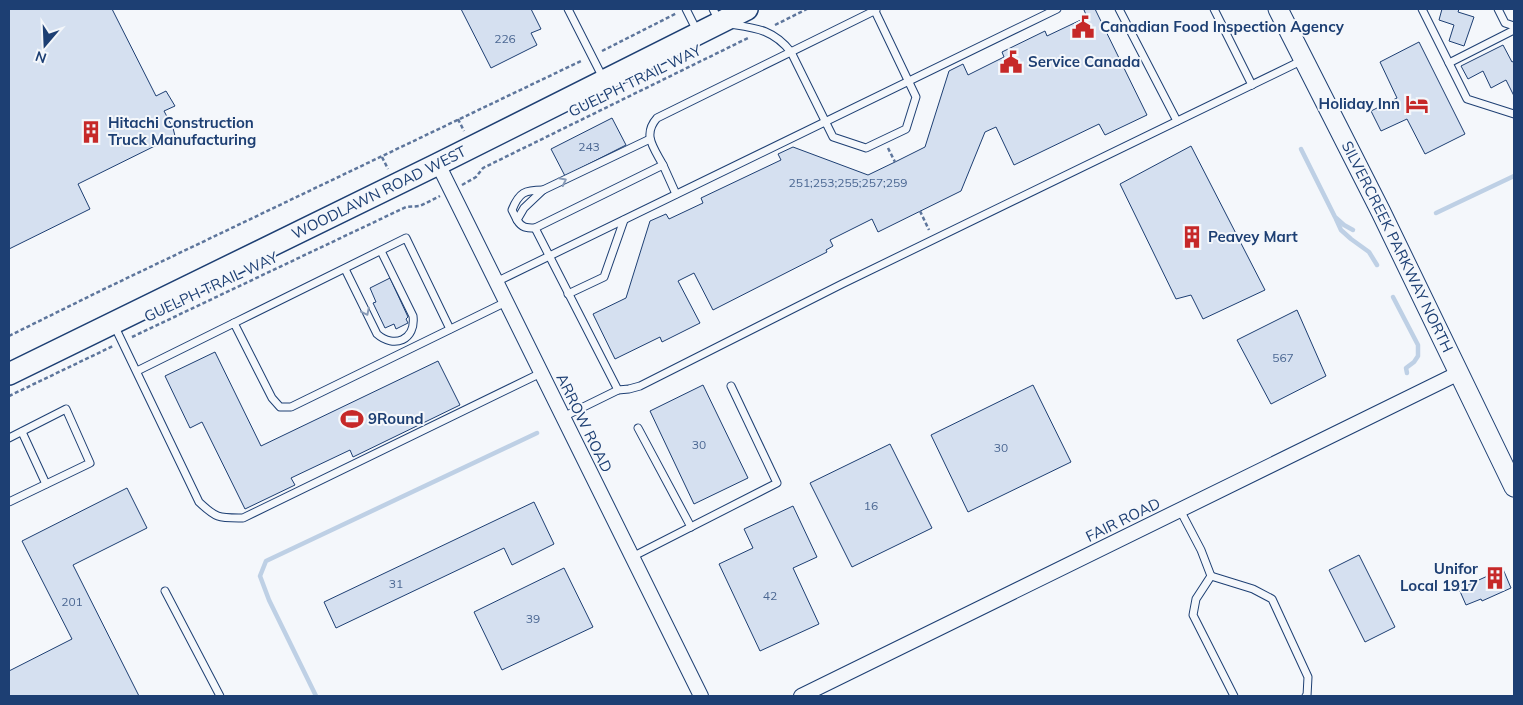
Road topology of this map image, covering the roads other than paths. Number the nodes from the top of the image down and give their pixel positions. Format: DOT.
graph roads {
  1 [pos="568,9"];
  2 [pos="686,9"];
  3 [pos="747,9"];
  4 [pos="875,9"];
  5 [pos="1057,9"];
  6 [pos="1119,9"];
  7 [pos="1214,9"];
  8 [pos="1278,9"];
  9 [pos="1422,9"];
  10 [pos="1498,9"];
  11 [pos="716,16"];
  12 [pos="1514,26"];
  13 [pos="1514,30"];
  14 [pos="699,34"];
  15 [pos="791,52"];
  16 [pos="1304,60"];
  17 [pos="1449,63"];
  18 [pos="605,80"];
  19 [pos="908,81"];
  20 [pos="1252,85"];
  21 [pos="1514,114"];
  22 [pos="1177,121"];
  23 [pos="825,122"];
  24 [pos="650,139"];
  25 [pos="438,164"];
  26 [pos="663,165"];
  27 [pos="543,190"];
  28 [pos="676,194"];
  29 [pos="517,220"];
  30 [pos="624,220"];
  31 [pos="536,228"];
  32 [pos="381,251"];
  33 [pos="549,256"];
  34 [pos="345,269"];
  35 [pos="496,282"];
  36 [pos="568,294"];
  37 [pos="506,302"];
  38 [pos="113,323"];
  39 [pos="234,323"];
  40 [pos="450,328"];
  41 [pos="137,371"];
  42 [pos="541,372"];
  43 [pos="1459,373"];
  44 [pos="9,374"];
  45 [pos="731,386"];
  46 [pos="618,390"];
  47 [pos="563,417"];
  48 [pos="638,428"];
  49 [pos="22,432"];
  50 [pos="9,438"];
  51 [pos="46,484"];
  52 [pos="1514,487"];
  53 [pos="9,502"];
  54 [pos="1180,510"];
  55 [pos="691,527"];
  56 [pos="632,557"];
  57 [pos="1211,576"];
  58 [pos="165,591"];
  59 [pos="220,696"];
  60 [pos="701,696"];
  61 [pos="801,696"];
  62 [pos="1234,696"];
  63 [pos="1306,696"];
  1 -- 18 [label="lane"];
  2 -- 14 [label="lane"];
  3 -- 11 [label="main road, WOODLAWN ROAD WEST"];
  4 -- 15 [label="lane"];
  4 -- 19 [label="lane"];
  5 -- 19 [label="lane"];
  6 -- 22 [label="lane"];
  7 -- 20 [label="lane"];
  8 -- 16 [label="main road, SILVERCREEK PARKWAY NORTH"];
  9 -- 17 [label="lane"];
  10 -- 12 [label="lane"];
  11 -- 14 [label="main road, WOODLAWN ROAD WEST"];
  11 -- 15 [label="lane"];
  13 -- 17 [label="lane"];
  14 -- 18 [label="main road, WOODLAWN ROAD WEST"];
  15 -- 23 [label="lane"];
  15 -- 24 [label="lane"];
  16 -- 20 [label="lane"];
  16 -- 43 [label="main road, SILVERCREEK PARKWAY NORTH"];
  17 -- 21 [label="lane"];
  18 -- 25 [label="main road, WOODLAWN ROAD WEST"];
  19 -- 23 [label="lane"];
  19 -- 23 [label="lane"];
  20 -- 22 [label="lane"];
  22 -- 46 [label="lane"];
  23 -- 28 [label="lane"];
  24 -- 26 [label="lane"];
  27 -- 24 [label="lane, one-way"];
  25 -- 35 [label="street, ARROW ROAD"];
  25 -- 38 [label="main road, WOODLAWN ROAD WEST"];
  26 -- 28 [label="lane"];
  26 -- 31 [label="lane"];
  27 -- 29 [label="lane"];
  27 -- 29 [label="lane"];
  28 -- 30 [label="lane"];
  29 -- 31 [label="lane"];
  30 -- 33 [label="lane"];
  30 -- 36 [label="lane"];
  31 -- 33 [label="lane"];
  32 -- 34 [label="lane"];
  34 -- 32 [label="lane, one-way"];
  32 -- 40 [label="lane"];
  33 -- 35 [label="lane"];
  33 -- 36 [label="lane"];
  34 -- 39 [label="lane"];
  35 -- 37 [label="street, ARROW ROAD"];
  36 -- 46 [label="lane"];
  37 -- 40 [label="lane"];
  37 -- 42 [label="street, ARROW ROAD"];
  38 -- 41 [label="lane"];
  38 -- 44 [label="main road, WOODLAWN ROAD WEST"];
  39 -- 40 [label="lane"];
  39 -- 41 [label="lane"];
  41 -- 42 [label="lane"];
  42 -- 47 [label="street, ARROW ROAD"];
  43 -- 52 [label="main road, SILVERCREEK PARKWAY NORTH"];
  43 -- 54 [label="street, FAIR ROAD"];
  45 -- 55 [label="lane"];
  46 -- 47 [label="lane"];
  47 -- 56 [label="street, ARROW ROAD"];
  48 -- 55 [label="lane"];
  49 -- 50 [label="lane"];
  49 -- 51 [label="lane"];
  49 -- 51 [label="lane"];
  51 -- 53 [label="lane"];
  54 -- 57 [label="lane"];
  54 -- 61 [label="street, FAIR ROAD"];
  55 -- 56 [label="lane"];
  56 -- 60 [label="street, ARROW ROAD"];
  57 -- 62 [label="lane"];
  57 -- 63 [label="lane"];
  58 -- 59 [label="lane"];
}
